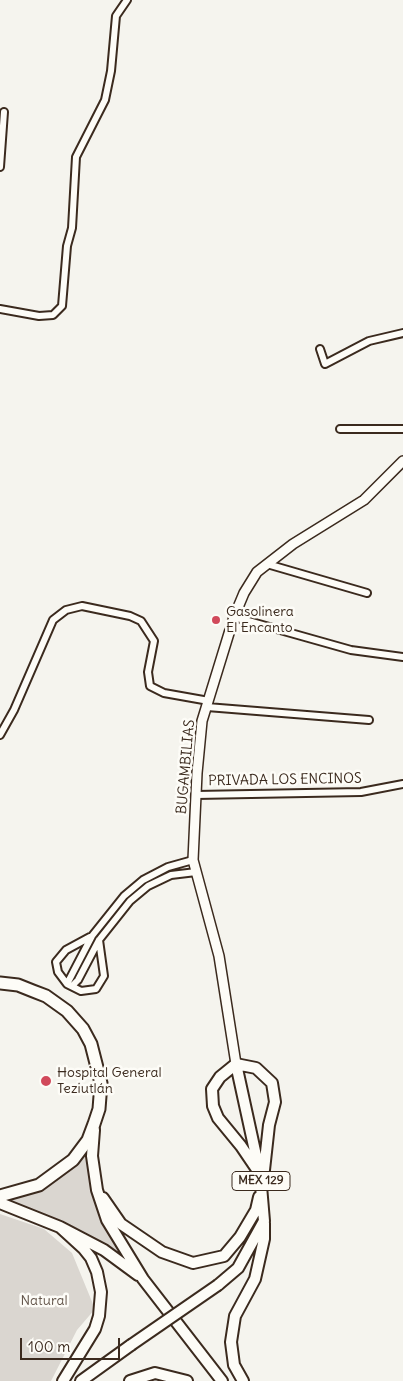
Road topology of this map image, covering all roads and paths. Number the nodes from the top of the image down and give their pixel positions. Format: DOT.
graph roads {
  1 [pos="127,0"];
  2 [pos="4,112"];
  3 [pos="0,167"];
  4 [pos="0,309"];
  5 [pos="403,333"];
  6 [pos="320,349"];
  7 [pos="340,429"];
  8 [pos="403,429"];
  9 [pos="403,461"];
  10 [pos="267,564"];
  11 [pos="367,593"];
  12 [pos="234,617"];
  13 [pos="403,657"];
  14 [pos="208,704"];
  15 [pos="369,720"];
  16 [pos="0,736"];
  17 [pos="403,784"];
  18 [pos="196,795"];
  19 [pos="193,860"];
  20 [pos="196,872"];
  21 [pos="92,936"];
  22 [pos="99,940"];
  23 [pos="0,983"];
  24 [pos="69,985"];
  25 [pos="236,1064"];
  26 [pos="94,1124"];
  27 [pos="260,1174"];
  28 [pos="261,1186"];
  29 [pos="97,1190"];
  30 [pos="0,1196"];
  31 [pos="0,1203"];
  32 [pos="264,1220"];
  33 [pos="60,1227"];
  34 [pos="143,1279"];
  35 [pos="63,1381"];
  36 [pos="81,1381"];
  37 [pos="130,1381"];
  38 [pos="186,1381"];
  39 [pos="222,1381"];
  40 [pos="243,1381"];
  1 -- 4 [label="street"];
  2 -- 3 [label="street"];
  5 -- 6 [label="street"];
  7 -- 8 [label="street"];
  9 -- 10 [label="main road, BUGAMBILIAS"];
  10 -- 11 [label="street"];
  10 -- 12 [label="main road, BUGAMBILIAS"];
  12 -- 13 [label="street"];
  12 -- 14 [label="main road, BUGAMBILIAS"];
  14 -- 15 [label="street"];
  14 -- 16 [label="street"];
  14 -- 18 [label="main road, BUGAMBILIAS"];
  17 -- 18 [label="street, PRIVADA LOS ENCINOS"];
  18 -- 19 [label="main road, BUGAMBILIAS"];
  19 -- 20 [label="main road, BUGAMBILIAS"];
  19 -- 21 [label="street"];
  20 -- 22 [label="street"];
  20 -- 25 [label="main road, BUGAMBILIAS"];
  21 -- 24 [label="street"];
  21 -- 24 [label="street"];
  22 -- 24 [label="street"];
  22 -- 24 [label="street"];
  23 -- 26 [label="highway"];
  25 -- 27 [label="main road, MEX 129"];
  25 -- 27 [label="main road"];
  25 -- 27 [label="main road"];
  26 -- 29 [label="main road"];
  26 -- 30 [label="highway"];
  27 -- 28 [label="main road, MEX 129"];
  28 -- 29 [label="main road"];
  28 -- 32 [label="main road, MEX 129"];
  29 -- 34 [label="main road"];
  31 -- 33 [label="main road"];
  32 -- 36 [label="main road, bridge"];
  32 -- 40 [label="main road"];
  33 -- 34 [label="main road"];
  33 -- 35 [label="main road"];
  34 -- 39 [label="main road"];
  37 -- 38 [label="main road"];
}
